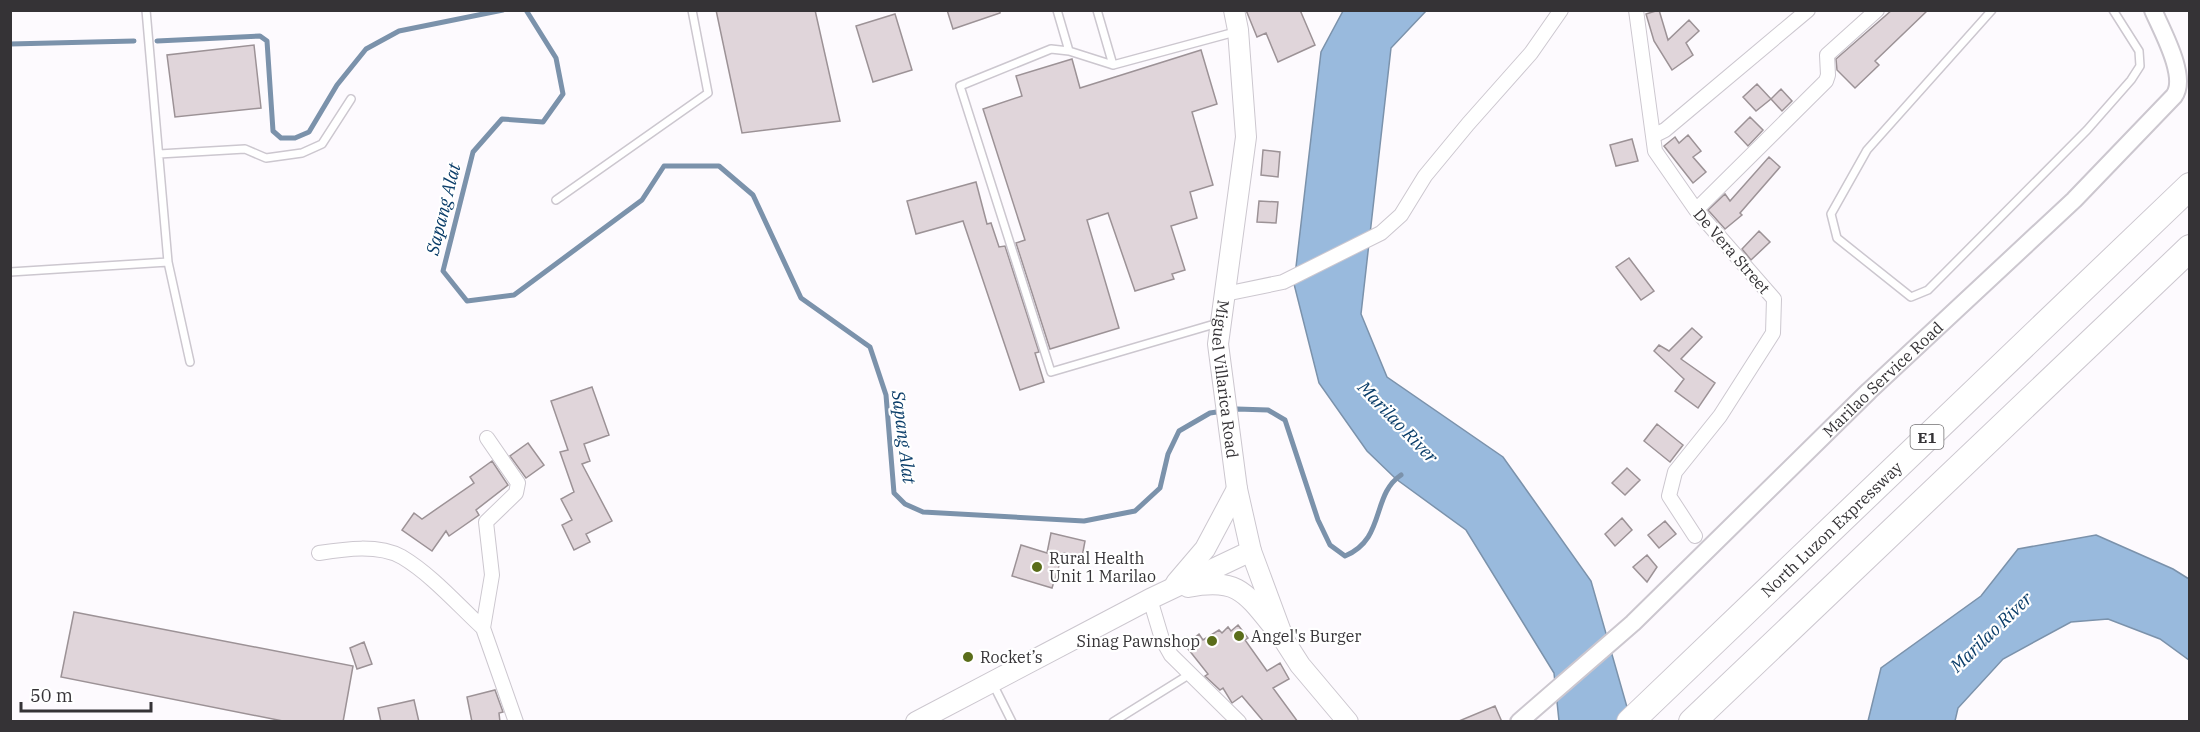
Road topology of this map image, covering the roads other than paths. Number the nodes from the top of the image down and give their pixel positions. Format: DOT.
graph roads {
  1 [pos="146,10"];
  2 [pos="692,10"];
  3 [pos="1057,10"];
  4 [pos="1096,10"];
  5 [pos="1234,10"];
  6 [pos="1561,10"];
  7 [pos="1636,10"];
  8 [pos="1808,10"];
  9 [pos="1877,10"];
  10 [pos="1992,10"];
  11 [pos="2113,10"];
  12 [pos="2154,10"];
  13 [pos="1238,30"];
  14 [pos="1069,51"];
  15 [pos="1113,65"];
  16 [pos="351,99"];
  17 [pos="1653,136"];
  18 [pos="159,154"];
  19 [pos="2190,186"];
  20 [pos="556,200"];
  21 [pos="1696,210"];
  22 [pos="2190,248"];
  23 [pos="168,262"];
  24 [pos="10,272"];
  25 [pos="1225,294"];
  26 [pos="1221,322"];
  27 [pos="190,362"];
  28 [pos="487,438"];
  29 [pos="1237,489"];
  30 [pos="1695,536"];
  31 [pos="1251,551"];
  32 [pos="319,553"];
  33 [pos="1159,595"];
  34 [pos="483,628"];
  35 [pos="1284,640"];
  36 [pos="1191,674"];
  37 [pos="992,682"];
  38 [pos="1521,720"];
  39 [pos="516,722"];
  40 [pos="916,722"];
  41 [pos="1012,722"];
  42 [pos="1113,722"];
  43 [pos="1239,722"];
  44 [pos="1348,722"];
  45 [pos="1630,722"];
  46 [pos="1692,722"];
  1 -- 18 [label="lane"];
  2 -- 20 [label="lane"];
  3 -- 14 [label="lane"];
  4 -- 15 [label="lane"];
  5 -- 13 [label="main road, Miguel Villarica Road"];
  6 -- 25 [label="street"];
  7 -- 17 [label="street, De Vera Street"];
  8 -- 17 [label="street"];
  9 -- 21 [label="street"];
  10 -- 11 [label="lane"];
  12 -- 38 [label="street, Marilao Service Road"];
  13 -- 15 [label="lane"];
  13 -- 25 [label="main road, Miguel Villarica Road"];
  14 -- 15 [label="lane"];
  14 -- 26 [label="lane"];
  16 -- 18 [label="lane"];
  17 -- 21 [label="street, De Vera Street"];
  18 -- 23 [label="lane"];
  19 -- 45 [label="highway, North Luzon Expressway / E1"];
  21 -- 30 [label="street, De Vera Street"];
  22 -- 46 [label="highway, E1"];
  23 -- 24 [label="lane"];
  23 -- 27 [label="lane"];
  25 -- 26 [label="main road, Miguel Villarica Road"];
  26 -- 29 [label="main road, Miguel Villarica Road"];
  28 -- 34 [label="street"];
  29 -- 31 [label="main road, Miguel Villarica Road"];
  29 -- 33 [label="main road"];
  31 -- 33 [label="main road"];
  31 -- 35 [label="main road, Miguel Villarica Road"];
  32 -- 34 [label="street"];
  33 -- 35 [label="main road"];
  33 -- 36 [label="street"];
  33 -- 37 [label="main road"];
  34 -- 39 [label="street"];
  35 -- 44 [label="main road, Miguel Villarica Road"];
  36 -- 42 [label="lane"];
  36 -- 43 [label="street"];
  37 -- 40 [label="main road"];
  37 -- 41 [label="lane"];
}
